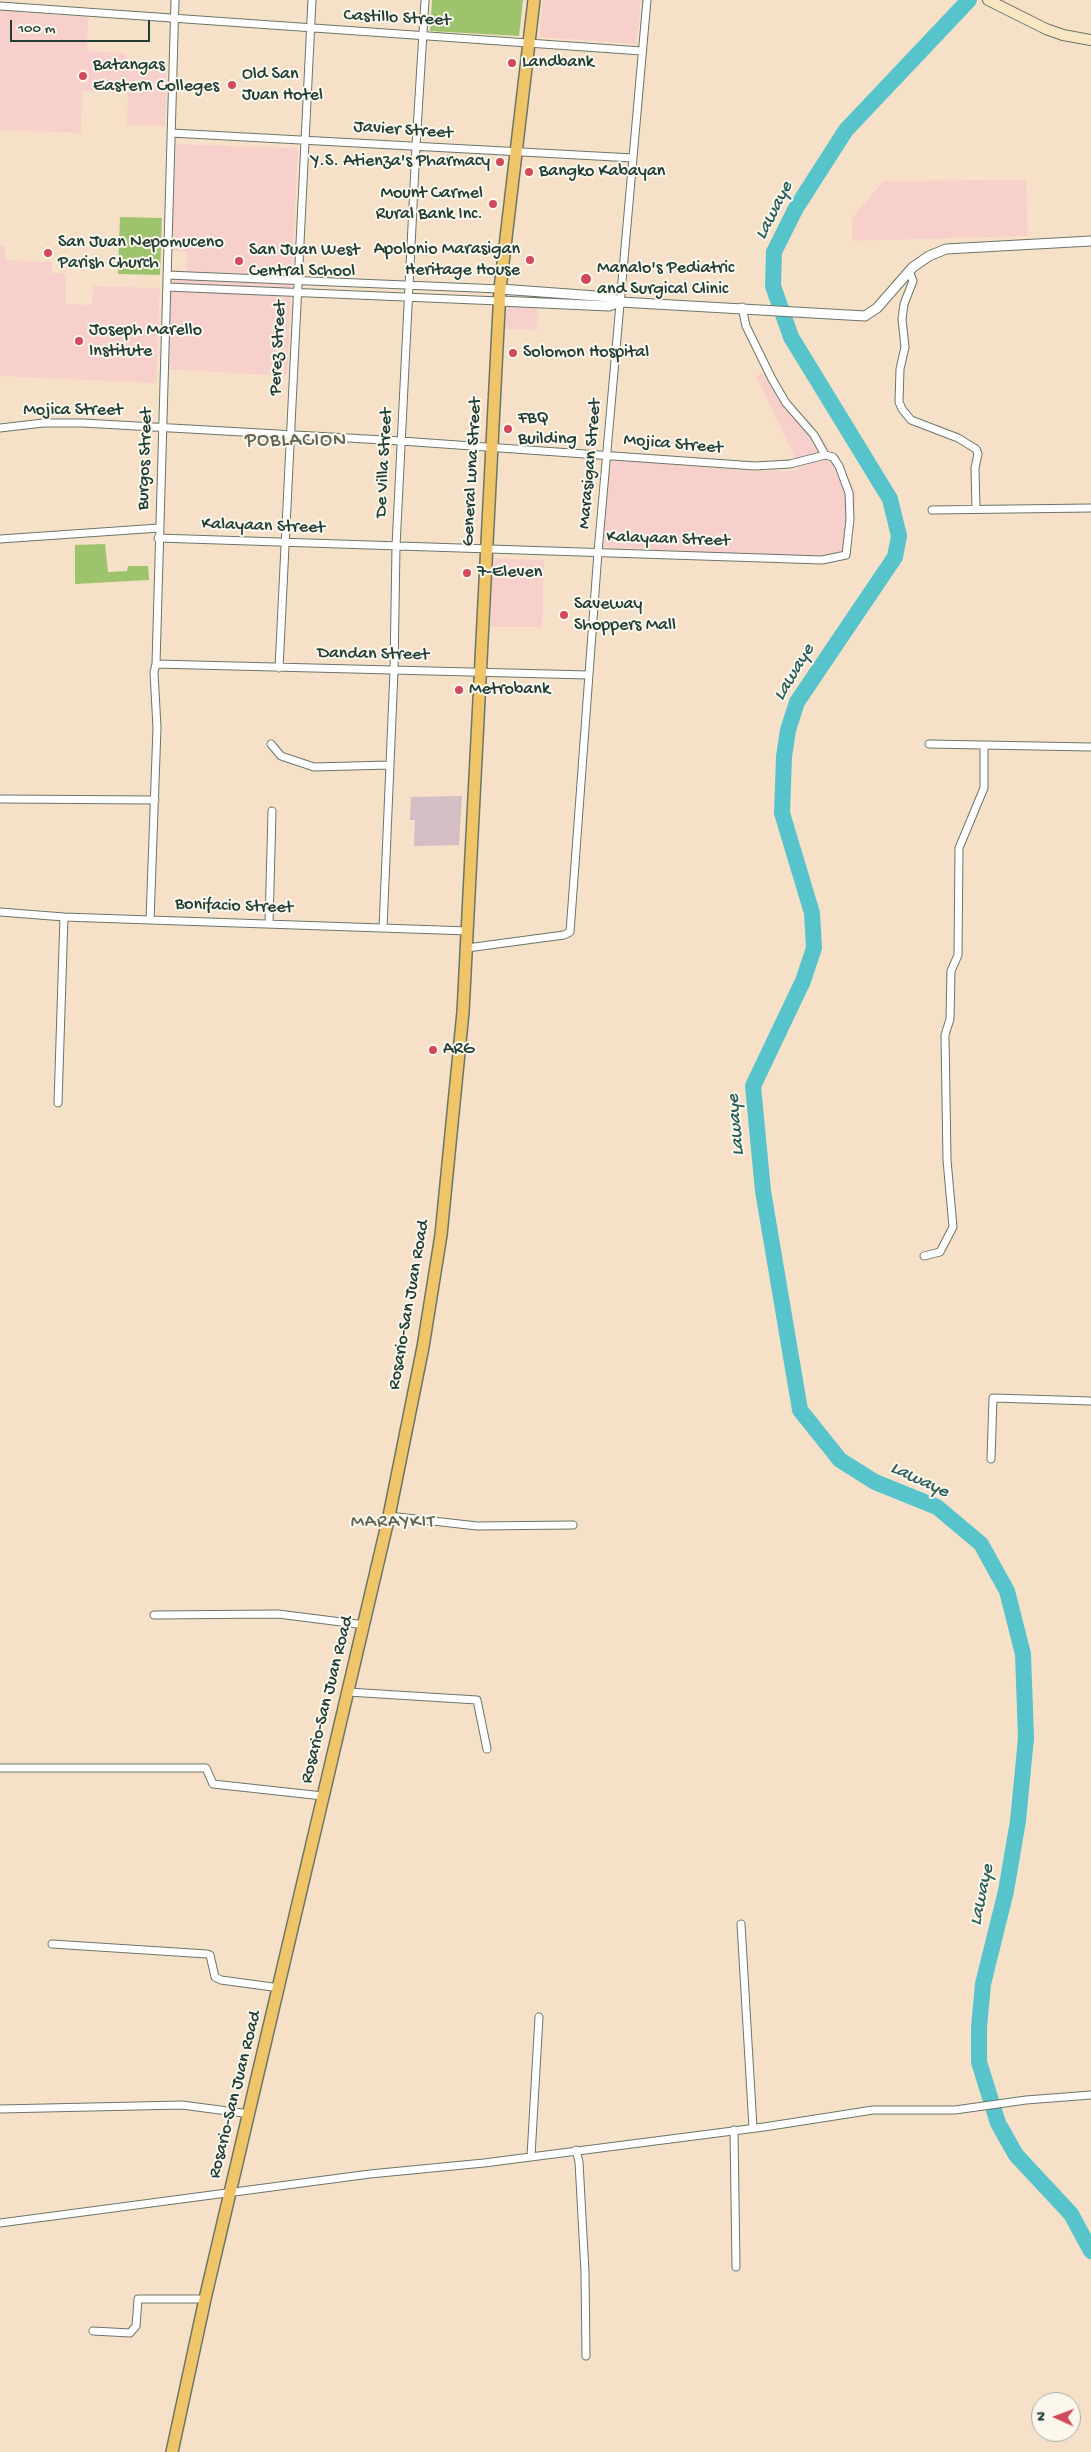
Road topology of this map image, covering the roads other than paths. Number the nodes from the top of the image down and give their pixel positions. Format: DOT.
graph roads {
  1 [pos="175,0"];
  2 [pos="312,0"];
  3 [pos="425,0"];
  4 [pos="534,0"];
  5 [pos="646,0"];
  6 [pos="988,0"];
  7 [pos="0,6"];
  8 [pos="174,19"];
  9 [pos="310,29"];
  10 [pos="422,35"];
  11 [pos="1091,40"];
  12 [pos="530,43"];
  13 [pos="642,51"];
  14 [pos="171,133"];
  15 [pos="304,140"];
  16 [pos="416,146"];
  17 [pos="517,153"];
  18 [pos="633,158"];
  19 [pos="1091,241"];
  20 [pos="909,271"];
  21 [pos="167,274"];
  22 [pos="233,277"];
  23 [pos="298,280"];
  24 [pos="409,285"];
  25 [pos="167,287"];
  26 [pos="233,290"];
  27 [pos="297,292"];
  28 [pos="500,295"];
  29 [pos="408,297"];
  30 [pos="620,302"];
  31 [pos="744,308"];
  32 [pos="0,428"];
  33 [pos="162,428"];
  34 [pos="290,434"];
  35 [pos="401,441"];
  36 [pos="493,447"];
  37 [pos="606,454"];
  38 [pos="825,455"];
  39 [pos="1091,508"];
  40 [pos="976,509"];
  41 [pos="932,510"];
  42 [pos="159,528"];
  43 [pos="158,538"];
  44 [pos="0,539"];
  45 [pos="285,543"];
  46 [pos="396,546"];
  47 [pos="487,550"];
  48 [pos="598,552"];
  49 [pos="846,556"];
  50 [pos="156,664"];
  51 [pos="278,668"];
  52 [pos="394,670"];
  53 [pos="482,671"];
  54 [pos="588,675"];
  55 [pos="271,744"];
  56 [pos="929,744"];
  57 [pos="984,746"];
  58 [pos="1091,747"];
  59 [pos="390,765"];
  60 [pos="0,799"];
  61 [pos="155,800"];
  62 [pos="272,811"];
  63 [pos="0,912"];
  64 [pos="64,917"];
  65 [pos="150,920"];
  66 [pos="269,923"];
  67 [pos="383,928"];
  68 [pos="468,931"];
  69 [pos="467,948"];
  70 [pos="58,1103"];
  71 [pos="924,1256"];
  72 [pos="1091,1401"];
  73 [pos="991,1459"];
  74 [pos="389,1516"];
  75 [pos="573,1525"];
  76 [pos="154,1615"];
  77 [pos="364,1624"];
  78 [pos="348,1692"];
  79 [pos="487,1749"];
  80 [pos="0,1768"];
  81 [pos="323,1796"];
  82 [pos="741,1924"];
  83 [pos="52,1944"];
  84 [pos="280,1988"];
  85 [pos="539,2017"];
  86 [pos="1091,2095"];
  87 [pos="0,2109"];
  88 [pos="250,2114"];
  89 [pos="753,2128"];
  90 [pos="734,2130"];
  91 [pos="576,2150"];
  92 [pos="530,2156"];
  93 [pos="231,2193"];
  94 [pos="0,2223"];
  95 [pos="736,2267"];
  96 [pos="206,2299"];
  97 [pos="92,2331"];
  98 [pos="586,2356"];
  99 [pos="172,2452"];
  1 -- 8 [label="street, Burgos Street"];
  2 -- 9 [label="street, Perez Street"];
  3 -- 10 [label="street, De Villa Street"];
  4 -- 12 [label="main road, General Luna Street"];
  5 -- 13 [label="street, Marasigan Street"];
  6 -- 11 [label="main road"];
  7 -- 8 [label="street, Castillo Street"];
  8 -- 9 [label="street, Castillo Street"];
  8 -- 14 [label="street, Burgos Street"];
  9 -- 10 [label="street, Castillo Street"];
  9 -- 15 [label="street, Perez Street"];
  10 -- 12 [label="street, Castillo Street"];
  10 -- 16 [label="street, De Villa Street"];
  12 -- 13 [label="street, Castillo Street"];
  12 -- 17 [label="main road, General Luna Street"];
  13 -- 18 [label="street, Marasigan Street"];
  14 -- 15 [label="street, Javier Street"];
  14 -- 21 [label="street, Burgos Street"];
  15 -- 16 [label="street, Javier Street"];
  15 -- 23 [label="street, Perez Street"];
  16 -- 17 [label="street, Javier Street"];
  16 -- 24 [label="street, De Villa Street"];
  17 -- 18 [label="street, Javier Street"];
  17 -- 28 [label="main road, General Luna Street"];
  18 -- 30 [label="street, Marasigan Street"];
  19 -- 20 [label="street"];
  20 -- 31 [label="street"];
  20 -- 40 [label="street"];
  21 -- 22 [label="street"];
  21 -- 25 [label="street, Burgos Street"];
  22 -- 23 [label="street"];
  22 -- 26 [label="street"];
  23 -- 24 [label="street"];
  23 -- 27 [label="street, Perez Street"];
  24 -- 28 [label="street"];
  24 -- 29 [label="street, De Villa Street"];
  25 -- 26 [label="street"];
  25 -- 33 [label="street, Burgos Street"];
  26 -- 27 [label="street"];
  27 -- 29 [label="street"];
  27 -- 34 [label="street, Perez Street"];
  28 -- 29 [label="street"];
  28 -- 30 [label="street"];
  28 -- 36 [label="main road, General Luna Street"];
  29 -- 35 [label="street, De Villa Street"];
  30 -- 31 [label="street"];
  30 -- 37 [label="street, Marasigan Street"];
  31 -- 38 [label="street"];
  32 -- 33 [label="street, Mojica Street"];
  33 -- 34 [label="street, Mojica Street"];
  33 -- 42 [label="street, Burgos Street"];
  34 -- 35 [label="street, Mojica Street"];
  34 -- 45 [label="street, Perez Street"];
  35 -- 36 [label="street, Mojica Street"];
  35 -- 46 [label="street, De Villa Street"];
  36 -- 37 [label="street, Mojica Street"];
  36 -- 47 [label="main road, General Luna Street"];
  37 -- 38 [label="street, Mojica Street"];
  37 -- 48 [label="street, Marasigan Street"];
  38 -- 49 [label="street, Mojica Street"];
  39 -- 40 [label="street"];
  40 -- 41 [label="street"];
  42 -- 43 [label="street, Burgos Street"];
  42 -- 44 [label="street"];
  43 -- 45 [label="street, Kalayaan Street"];
  43 -- 50 [label="street, Burgos Street"];
  45 -- 46 [label="street, Kalayaan Street"];
  45 -- 51 [label="street, Perez Street"];
  46 -- 47 [label="street, Kalayaan Street"];
  46 -- 52 [label="street, De Villa Street"];
  47 -- 48 [label="street, Kalayaan Street"];
  47 -- 53 [label="main road, General Luna Street"];
  48 -- 49 [label="street, Kalayaan Street"];
  48 -- 54 [label="street, Marasigan Street"];
  50 -- 51 [label="street, Dandan Street"];
  50 -- 61 [label="street, Burgos Street"];
  51 -- 52 [label="street, Dandan Street"];
  52 -- 53 [label="street, Dandan Street"];
  52 -- 59 [label="street, De Villa Street"];
  53 -- 54 [label="street, Dandan Street"];
  53 -- 68 [label="main road, General Luna Street"];
  54 -- 69 [label="street, Marasigan Street"];
  55 -- 59 [label="street"];
  56 -- 57 [label="street"];
  57 -- 58 [label="street"];
  57 -- 71 [label="street"];
  59 -- 67 [label="street, De Villa Street"];
  60 -- 61 [label="street"];
  61 -- 65 [label="street, Burgos Street"];
  62 -- 66 [label="street"];
  63 -- 64 [label="street, Bonifacio Street"];
  64 -- 65 [label="street, Bonifacio Street"];
  64 -- 70 [label="street"];
  65 -- 66 [label="street, Bonifacio Street"];
  66 -- 67 [label="street, Bonifacio Street"];
  67 -- 68 [label="street, Bonifacio Street"];
  68 -- 69 [label="main road, General Luna Street"];
  69 -- 74 [label="main road, Rosario-San Juan Road"];
  72 -- 73 [label="street"];
  74 -- 75 [label="street"];
  74 -- 77 [label="main road, Rosario-San Juan Road"];
  76 -- 77 [label="street"];
  77 -- 78 [label="main road, Rosario-San Juan Road"];
  78 -- 79 [label="street"];
  78 -- 81 [label="main road, Rosario-San Juan Road"];
  80 -- 81 [label="street"];
  81 -- 84 [label="main road, Rosario-San Juan Road"];
  82 -- 89 [label="street"];
  83 -- 84 [label="street"];
  84 -- 88 [label="main road, Rosario-San Juan Road"];
  85 -- 92 [label="street"];
  86 -- 89 [label="street"];
  87 -- 88 [label="street"];
  88 -- 93 [label="main road, Rosario-San Juan Road"];
  89 -- 90 [label="street"];
  90 -- 91 [label="street"];
  90 -- 95 [label="street"];
  91 -- 92 [label="street"];
  91 -- 98 [label="street"];
  92 -- 93 [label="street"];
  93 -- 94 [label="street"];
  93 -- 96 [label="main road, Rosario-San Juan Road"];
  96 -- 97 [label="street"];
  96 -- 99 [label="main road, Rosario-San Juan Road"];
}
